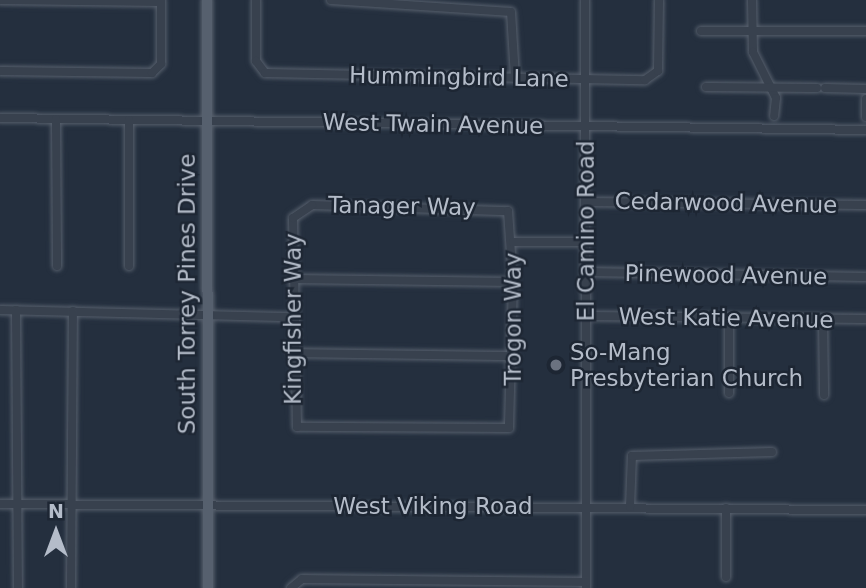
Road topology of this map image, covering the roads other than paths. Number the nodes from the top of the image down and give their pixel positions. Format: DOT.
graph roads {
  1 [pos="0,0"];
  2 [pos="207,0"];
  3 [pos="256,0"];
  4 [pos="586,0"];
  5 [pos="659,0"];
  6 [pos="752,0"];
  7 [pos="161,1"];
  8 [pos="332,1"];
  9 [pos="753,30"];
  10 [pos="701,31"];
  11 [pos="866,31"];
  12 [pos="0,71"];
  13 [pos="515,78"];
  14 [pos="586,79"];
  15 [pos="706,87"];
  16 [pos="866,89"];
  17 [pos="773,92"];
  18 [pos="866,99"];
  19 [pos="866,117"];
  20 [pos="0,118"];
  21 [pos="56,119"];
  22 [pos="129,120"];
  23 [pos="207,121"];
  24 [pos="586,126"];
  25 [pos="774,129"];
  26 [pos="866,130"];
  27 [pos="586,202"];
  28 [pos="866,205"];
  29 [pos="297,211"];
  30 [pos="508,211"];
  31 [pos="513,243"];
  32 [pos="586,243"];
  33 [pos="57,266"];
  34 [pos="129,266"];
  35 [pos="586,272"];
  36 [pos="866,277"];
  37 [pos="292,279"];
  38 [pos="513,282"];
  39 [pos="0,310"];
  40 [pos="16,310"];
  41 [pos="73,311"];
  42 [pos="208,314"];
  43 [pos="587,316"];
  44 [pos="292,317"];
  45 [pos="729,317"];
  46 [pos="823,319"];
  47 [pos="866,319"];
  48 [pos="292,353"];
  49 [pos="513,356"];
  50 [pos="729,393"];
  51 [pos="824,395"];
  52 [pos="509,428"];
  53 [pos="772,452"];
  54 [pos="0,504"];
  55 [pos="17,504"];
  56 [pos="72,504"];
  57 [pos="208,505"];
  58 [pos="587,507"];
  59 [pos="630,507"];
  60 [pos="726,508"];
  61 [pos="866,510"];
  62 [pos="726,577"];
  63 [pos="365,584"];
  64 [pos="442,584"];
  65 [pos="293,585"];
  66 [pos="517,585"];
  67 [pos="586,585"];
  68 [pos="18,588"];
  69 [pos="71,588"];
  70 [pos="208,588"];
  1 -- 7 [label="street"];
  2 -- 23 [label="main road, South Torrey Pines Drive"];
  3 -- 13 [label="street, Hummingbird Lane"];
  4 -- 14 [label="street, El Camino Road"];
  5 -- 14 [label="street, Hummingbird Lane"];
  6 -- 9 [label="street"];
  7 -- 12 [label="street"];
  8 -- 13 [label="street"];
  9 -- 10 [label="street"];
  9 -- 11 [label="street"];
  9 -- 17 [label="street"];
  13 -- 14 [label="street, Hummingbird Lane"];
  14 -- 24 [label="street, El Camino Road"];
  15 -- 17 [label="street"];
  16 -- 17 [label="street"];
  17 -- 25 [label="street"];
  18 -- 19 [label="street"];
  20 -- 21 [label="street, West Twain Avenue"];
  21 -- 22 [label="street, West Twain Avenue"];
  21 -- 33 [label="street"];
  22 -- 23 [label="street, West Twain Avenue"];
  22 -- 34 [label="street"];
  23 -- 24 [label="street, West Twain Avenue"];
  23 -- 42 [label="main road, South Torrey Pines Drive"];
  24 -- 25 [label="street, West Twain Avenue"];
  24 -- 27 [label="street, El Camino Road"];
  25 -- 26 [label="street, West Twain Avenue"];
  27 -- 28 [label="street, Cedarwood Avenue"];
  27 -- 32 [label="street, El Camino Road"];
  29 -- 30 [label="street, Tanager Way"];
  29 -- 37 [label="street, Kingfisher Way"];
  30 -- 31 [label="street, Trogon Way"];
  31 -- 32 [label="street"];
  31 -- 38 [label="street, Trogon Way"];
  32 -- 35 [label="street, El Camino Road"];
  35 -- 36 [label="street, Pinewood Avenue"];
  35 -- 43 [label="street, El Camino Road"];
  37 -- 38 [label="street"];
  37 -- 44 [label="street, Kingfisher Way"];
  38 -- 49 [label="street, Trogon Way"];
  39 -- 40 [label="street"];
  40 -- 41 [label="street"];
  40 -- 55 [label="street"];
  41 -- 42 [label="street"];
  41 -- 56 [label="street"];
  42 -- 44 [label="street"];
  42 -- 57 [label="main road, South Torrey Pines Drive"];
  43 -- 45 [label="street, West Katie Avenue"];
  43 -- 58 [label="street, El Camino Road"];
  44 -- 48 [label="street, Kingfisher Way"];
  45 -- 46 [label="street, West Katie Avenue"];
  45 -- 50 [label="street"];
  46 -- 47 [label="street, West Katie Avenue"];
  46 -- 51 [label="street"];
  48 -- 49 [label="street"];
  48 -- 52 [label="street, Kingfisher Way"];
  49 -- 52 [label="street, Trogon Way"];
  53 -- 59 [label="street"];
  54 -- 55 [label="street, West Viking Road"];
  55 -- 56 [label="street, West Viking Road"];
  55 -- 68 [label="street"];
  56 -- 57 [label="street, West Viking Road"];
  56 -- 69 [label="street"];
  57 -- 58 [label="street, West Viking Road"];
  57 -- 70 [label="main road, South Torrey Pines Drive"];
  58 -- 59 [label="street, West Viking Road"];
  58 -- 67 [label="street, El Camino Road"];
  59 -- 60 [label="street, West Viking Road"];
  60 -- 61 [label="street, West Viking Road"];
  60 -- 62 [label="street"];
  63 -- 64 [label="street"];
  63 -- 65 [label="street"];
  64 -- 66 [label="street"];
  66 -- 67 [label="street"];
}
